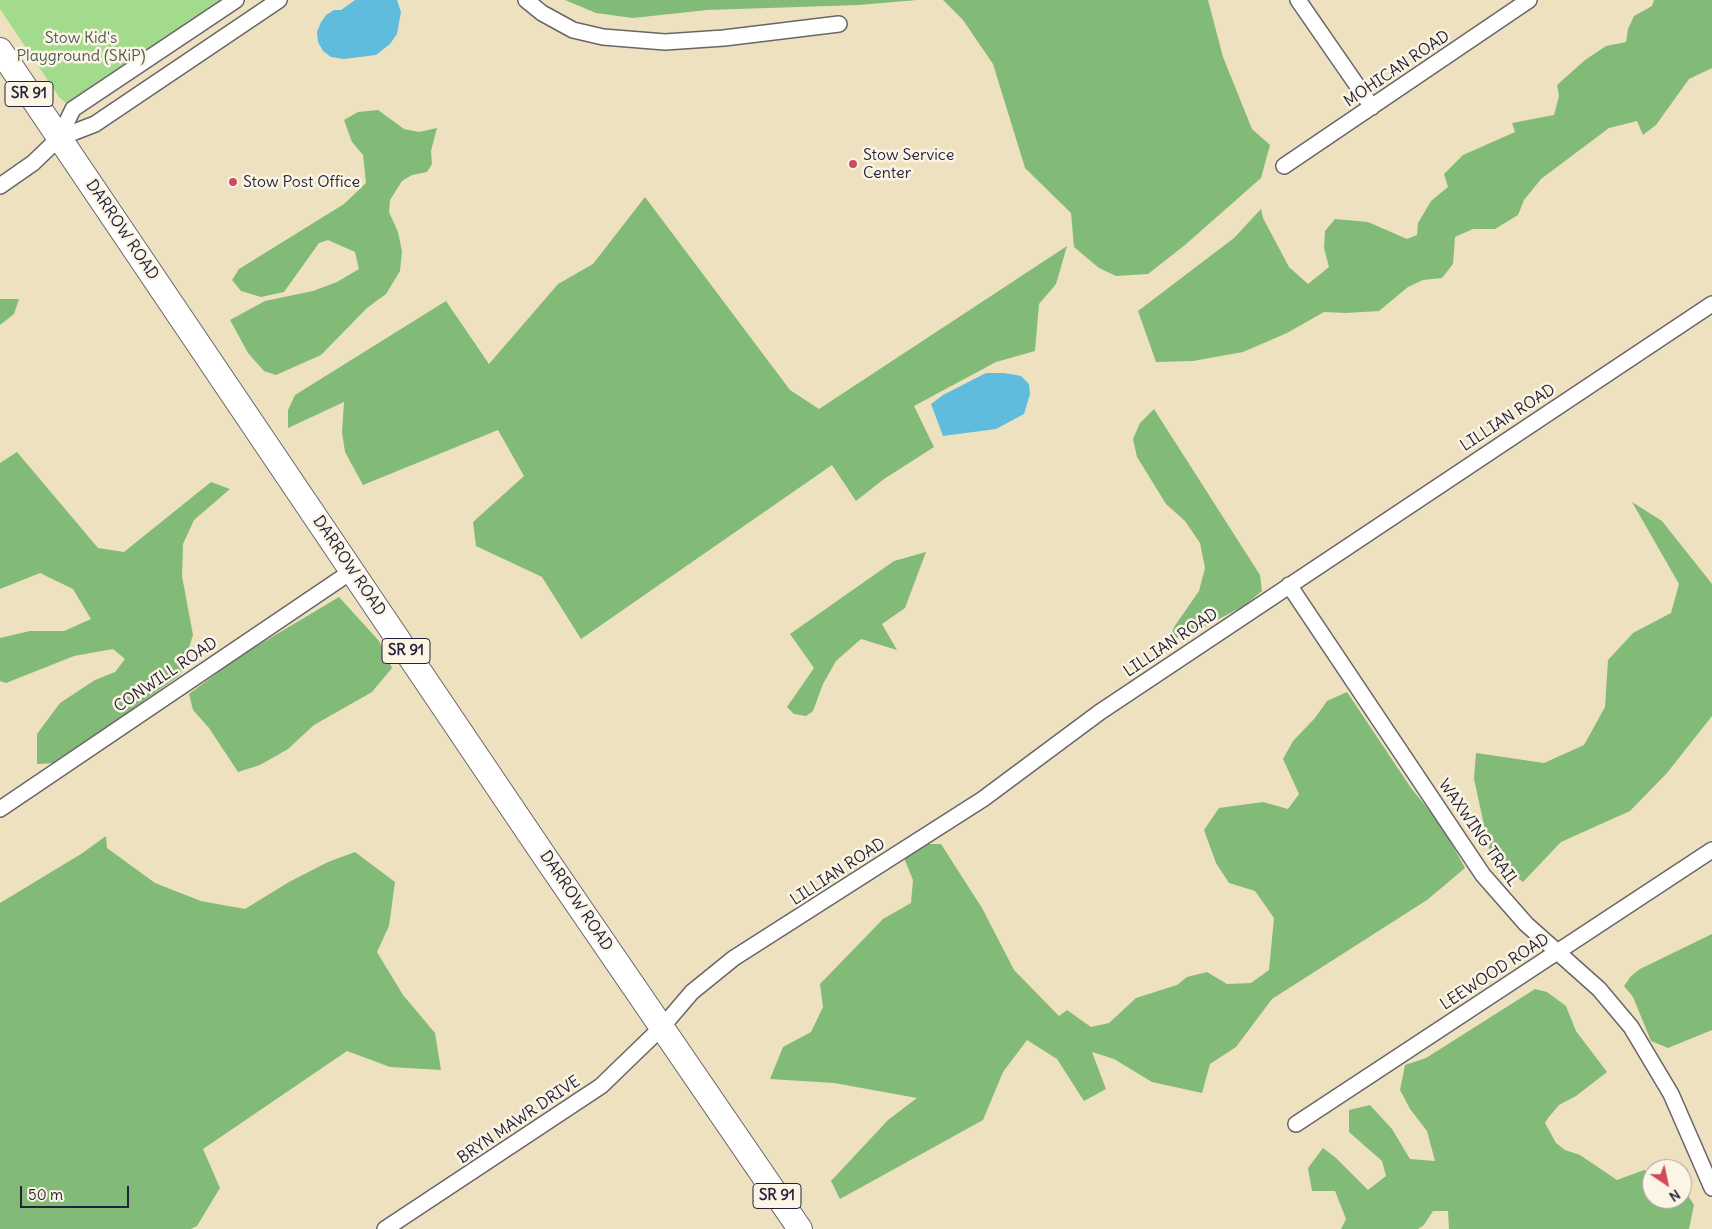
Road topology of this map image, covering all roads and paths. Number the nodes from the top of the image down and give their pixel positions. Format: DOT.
graph roads {
  1 [pos="236,0"];
  2 [pos="279,0"];
  3 [pos="526,0"];
  4 [pos="1298,0"];
  5 [pos="1529,0"];
  6 [pos="839,24"];
  7 [pos="0,50"];
  8 [pos="1372,107"];
  9 [pos="59,138"];
  10 [pos="1284,166"];
  11 [pos="0,186"];
  12 [pos="1712,304"];
  13 [pos="352,570"];
  14 [pos="1289,586"];
  15 [pos="0,809"];
  16 [pos="1712,850"];
  17 [pos="1558,952"];
  18 [pos="662,1026"];
  19 [pos="1296,1124"];
  20 [pos="1712,1188"];
  21 [pos="385,1229"];
  22 [pos="800,1229"];
  1 -- 9 [label="street"];
  2 -- 9 [label="street"];
  3 -- 6 [label="street"];
  4 -- 8 [label="street"];
  5 -- 8 [label="street, MOHICAN ROAD"];
  7 -- 9 [label="main road, DARROW ROAD / SR 91"];
  8 -- 10 [label="street, MOHICAN ROAD"];
  9 -- 11 [label="street"];
  9 -- 13 [label="main road, DARROW ROAD / SR 91"];
  12 -- 14 [label="street, LILLIAN ROAD"];
  13 -- 15 [label="street, CONWILL ROAD"];
  13 -- 18 [label="main road, DARROW ROAD / SR 91"];
  14 -- 17 [label="street, WAXWING TRAIL"];
  14 -- 18 [label="street, LILLIAN ROAD"];
  16 -- 17 [label="street, LEEWOOD ROAD"];
  17 -- 19 [label="street, LEEWOOD ROAD"];
  17 -- 20 [label="street, WAXWING TRAIL"];
  18 -- 21 [label="street, BRYN MAWR DRIVE"];
  18 -- 22 [label="main road, DARROW ROAD / SR 91"];
}
